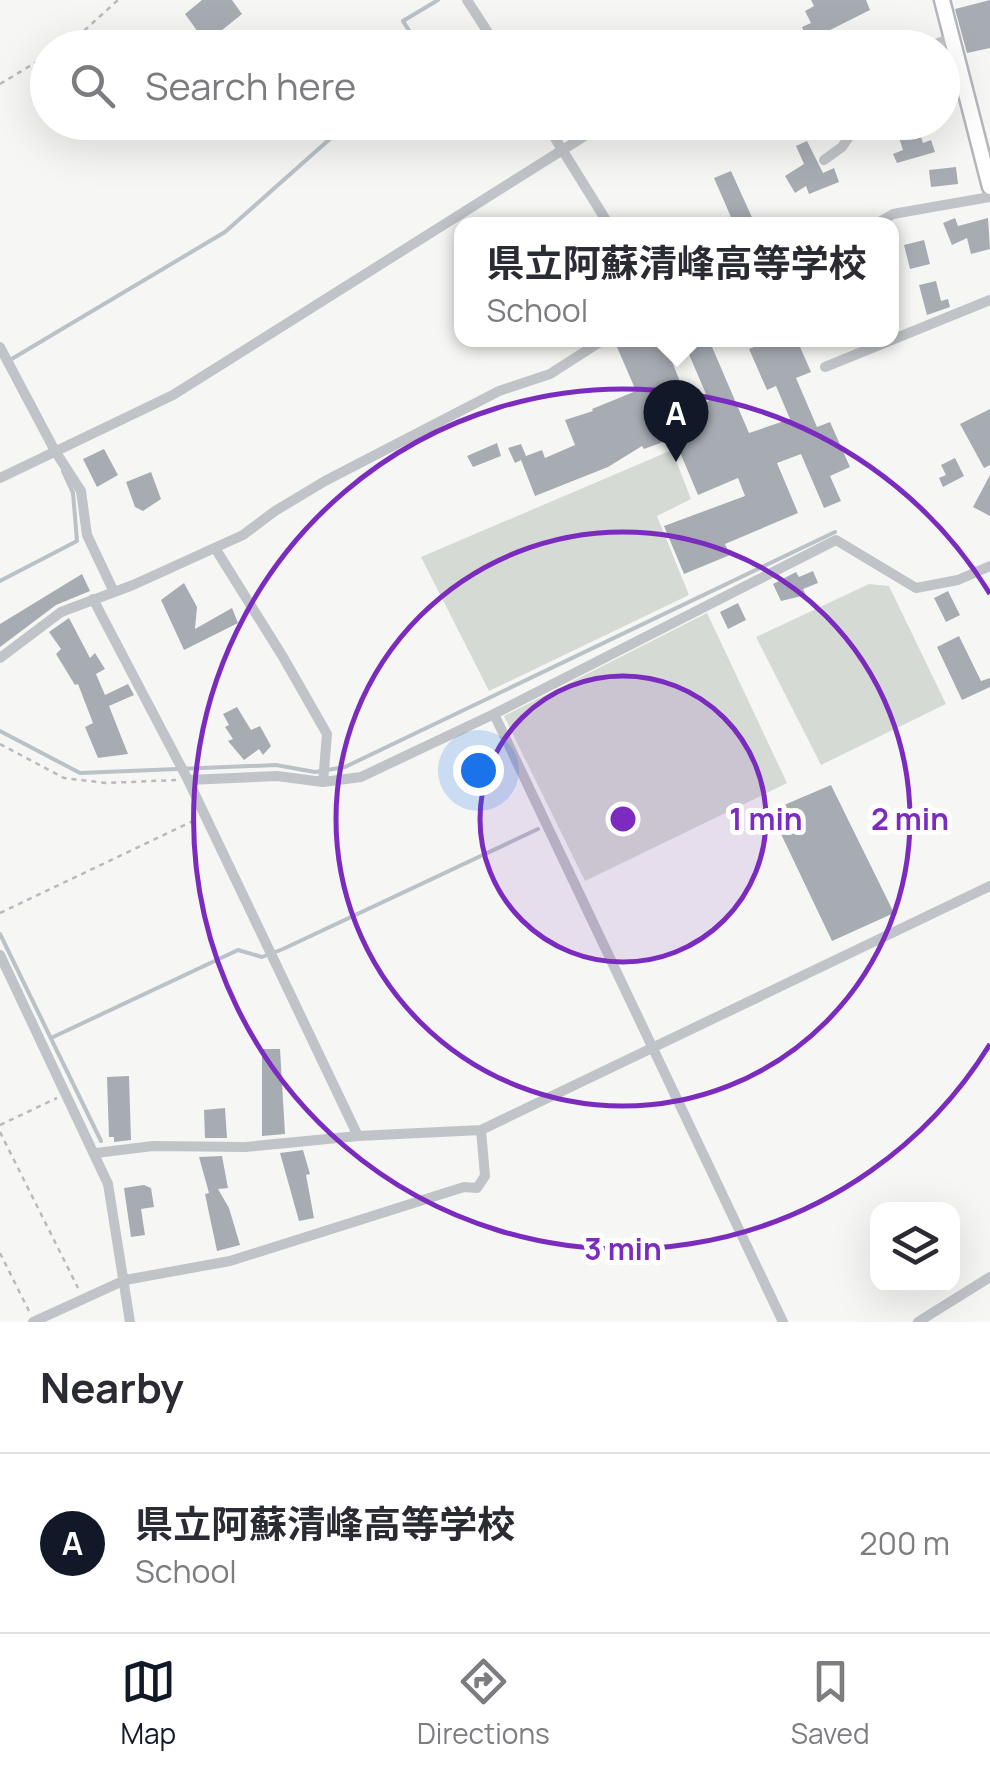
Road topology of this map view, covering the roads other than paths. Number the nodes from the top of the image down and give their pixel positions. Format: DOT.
graph roads {
  1 [pos="467,0"];
  2 [pos="942,0"];
  3 [pos="486,30"];
  4 [pos="950,30"];
  5 [pos="960,69"];
  6 [pos="557,140"];
  7 [pos="579,140"];
  8 [pos="847,140"];
  9 [pos="563,150"];
  10 [pos="824,160"];
  11 [pos="990,187"];
  12 [pos="990,198"];
  13 [pos="456,217"];
  14 [pos="606,217"];
  15 [pos="888,217"];
  16 [pos="454,218"];
  17 [pos="990,300"];
  18 [pos="899,337"];
  19 [pos="0,347"];
  20 [pos="593,347"];
  21 [pos="874,347"];
  22 [pos="825,367"];
  23 [pos="56,451"];
  24 [pos="0,478"];
  25 [pos="215,548"];
  26 [pos="990,566"];
  27 [pos="114,592"];
  28 [pos="93,599"];
  29 [pos="0,658"];
  30 [pos="494,714"];
  31 [pos="188,780"];
  32 [pos="323,782"];
  33 [pos="990,886"];
  34 [pos="0,955"];
  35 [pos="653,1047"];
  36 [pos="481,1130"];
  37 [pos="358,1136"];
  38 [pos="96,1153"];
  39 [pos="990,1277"];
  40 [pos="124,1280"];
  41 [pos="34,1322"];
  42 [pos="130,1322"];
  43 [pos="783,1322"];
  44 [pos="918,1322"];
  1 -- 3 [label="street"];
  2 -- 4 [label="main road"];
  5 -- 11 [label="main road"];
  6 -- 9 [label="street"];
  7 -- 9 [label="street"];
  8 -- 10 [label="street"];
  9 -- 13 [label="street"];
  9 -- 14 [label="street"];
  12 -- 15 [label="street"];
  16 -- 23 [label="street"];
  17 -- 18 [label="street"];
  19 -- 23 [label="street"];
  20 -- 25 [label="street"];
  21 -- 22 [label="street"];
  23 -- 24 [label="street"];
  23 -- 27 [label="street"];
  25 -- 27 [label="street"];
  25 -- 32 [label="street"];
  26 -- 30 [label="street"];
  27 -- 28 [label="street"];
  28 -- 29 [label="street"];
  28 -- 31 [label="street"];
  30 -- 32 [label="street"];
  30 -- 35 [label="street"];
  31 -- 32 [label="street"];
  31 -- 37 [label="street"];
  33 -- 35 [label="street"];
  34 -- 38 [label="street"];
  35 -- 36 [label="street"];
  35 -- 43 [label="street"];
  36 -- 37 [label="street"];
  36 -- 40 [label="street"];
  37 -- 38 [label="street"];
  38 -- 40 [label="street"];
  39 -- 44 [label="street"];
  40 -- 41 [label="street"];
  40 -- 42 [label="street"];
}
